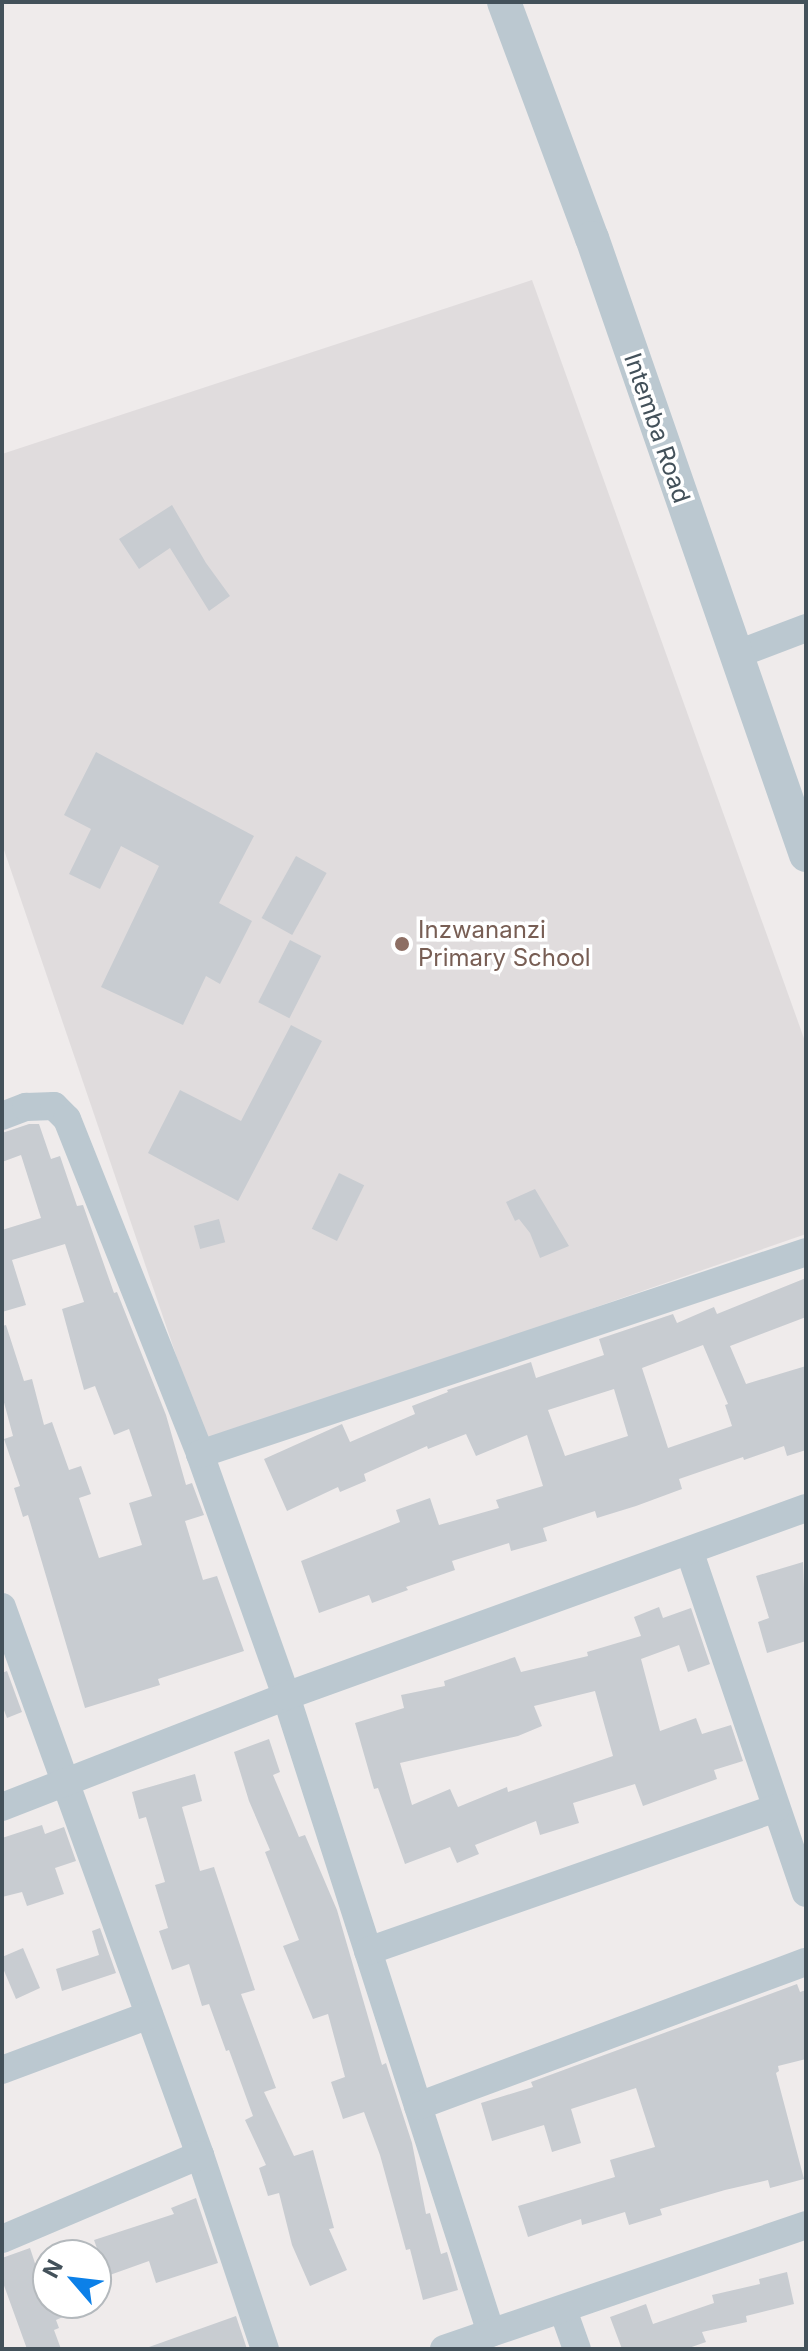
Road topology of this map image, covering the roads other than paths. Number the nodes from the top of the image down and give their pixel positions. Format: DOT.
graph roads {
  1 [pos="504,2"];
  2 [pos="806,628"];
  3 [pos="735,655"];
  4 [pos="806,855"];
  5 [pos="2,1116"];
  6 [pos="806,1252"];
  7 [pos="200,1454"];
  8 [pos="806,1508"];
  9 [pos="690,1553"];
  10 [pos="2,1607"];
  11 [pos="286,1696"];
  12 [pos="67,1782"];
  13 [pos="2,1807"];
  14 [pos="776,1808"];
  15 [pos="806,1893"];
  16 [pos="368,1951"];
  17 [pos="806,1962"];
  18 [pos="149,2015"];
  19 [pos="2,2070"];
  20 [pos="418,2106"];
  21 [pos="200,2155"];
  22 [pos="806,2225"];
  23 [pos="2,2239"];
  24 [pos="563,2310"];
  25 [pos="491,2333"];
  26 [pos="265,2349"];
  27 [pos="444,2349"];
  28 [pos="577,2349"];
  1 -- 3 [label="street, Intemba Road"];
  2 -- 3 [label="street"];
  3 -- 4 [label="street, Intemba Road"];
  5 -- 7 [label="street"];
  6 -- 7 [label="street"];
  7 -- 11 [label="street"];
  8 -- 9 [label="street"];
  9 -- 11 [label="street"];
  9 -- 14 [label="street"];
  10 -- 12 [label="street"];
  11 -- 12 [label="street"];
  11 -- 16 [label="street"];
  12 -- 13 [label="street"];
  12 -- 18 [label="street"];
  14 -- 15 [label="street"];
  14 -- 16 [label="street"];
  16 -- 20 [label="street"];
  17 -- 20 [label="street"];
  18 -- 19 [label="street"];
  18 -- 21 [label="street"];
  20 -- 25 [label="street"];
  21 -- 23 [label="street"];
  21 -- 26 [label="street"];
  22 -- 24 [label="street"];
  24 -- 25 [label="street"];
  24 -- 28 [label="street"];
  25 -- 27 [label="street"];
}
